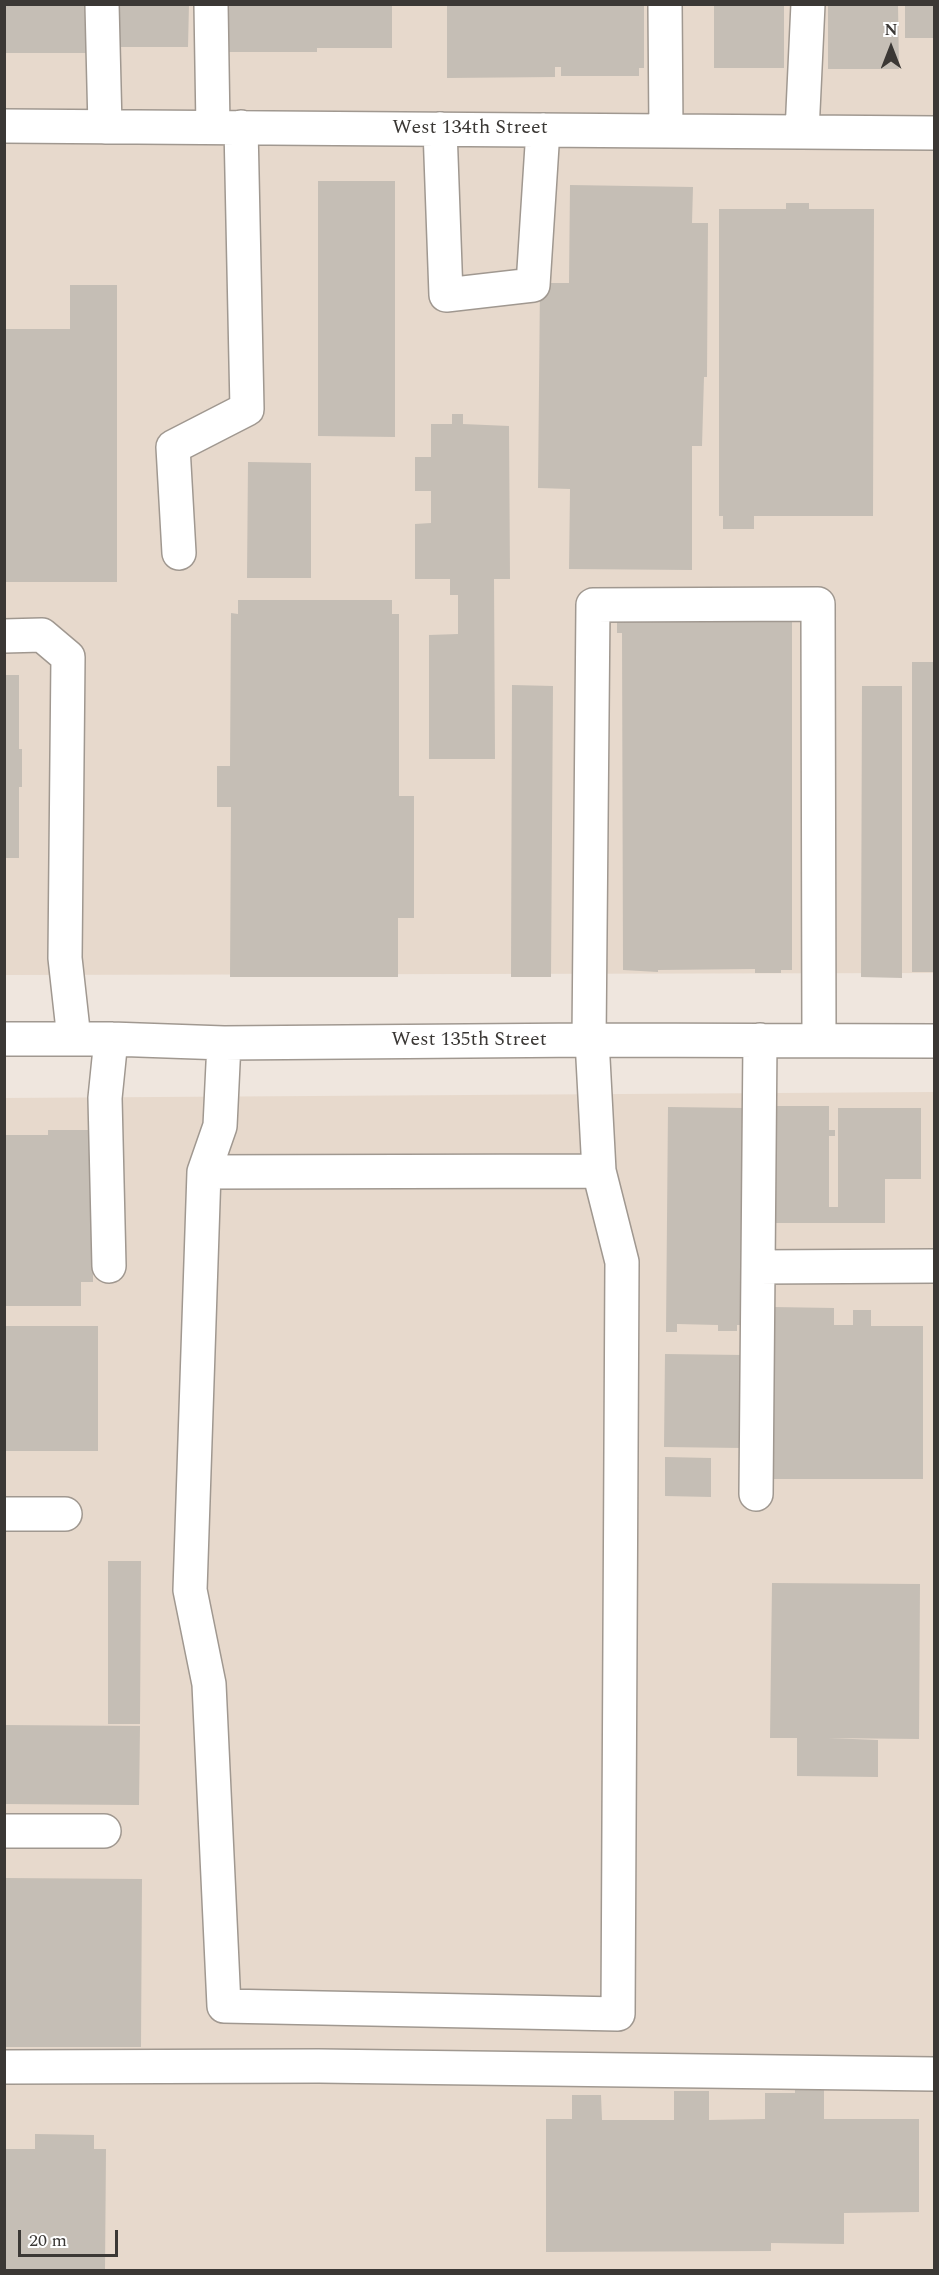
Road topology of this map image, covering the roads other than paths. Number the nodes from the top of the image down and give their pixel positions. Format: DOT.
graph roads {
  1 [pos="102,4"];
  2 [pos="212,4"];
  3 [pos="665,4"];
  4 [pos="808,4"];
  5 [pos="4,126"];
  6 [pos="105,127"];
  7 [pos="227,128"];
  8 [pos="440,129"];
  9 [pos="543,130"];
  10 [pos="666,131"];
  11 [pos="801,132"];
  12 [pos="934,133"];
  13 [pos="179,553"];
  14 [pos="4,636"];
  15 [pos="4,1040"];
  16 [pos="74,1040"];
  17 [pos="111,1040"];
  18 [pos="591,1040"];
  19 [pos="760,1040"];
  20 [pos="819,1040"];
  21 [pos="934,1041"];
  22 [pos="224,1043"];
  23 [pos="598,1171"];
  24 [pos="204,1172"];
  25 [pos="109,1266"];
  26 [pos="934,1266"];
  27 [pos="758,1267"];
  28 [pos="756,1494"];
  29 [pos="4,1514"];
  30 [pos="65,1514"];
  31 [pos="4,1831"];
  32 [pos="104,1831"];
  33 [pos="4,2067"];
  34 [pos="934,2074"];
  1 -- 6 [label="street"];
  2 -- 7 [label="street"];
  3 -- 10 [label="street"];
  4 -- 11 [label="street"];
  5 -- 6 [label="street, West 134th Street"];
  6 -- 7 [label="street, West 134th Street"];
  7 -- 8 [label="street, West 134th Street"];
  7 -- 13 [label="street"];
  8 -- 9 [label="street, West 134th Street"];
  8 -- 9 [label="street"];
  9 -- 10 [label="street, West 134th Street"];
  10 -- 11 [label="street, West 134th Street"];
  11 -- 12 [label="street, West 134th Street"];
  14 -- 16 [label="street"];
  15 -- 16 [label="street, West 135th Street"];
  16 -- 17 [label="street, West 135th Street"];
  17 -- 22 [label="street, West 135th Street"];
  17 -- 25 [label="street"];
  18 -- 19 [label="street, West 135th Street"];
  18 -- 20 [label="street"];
  18 -- 22 [label="street, West 135th Street"];
  18 -- 23 [label="street"];
  19 -- 20 [label="street, West 135th Street"];
  19 -- 27 [label="street"];
  20 -- 21 [label="street, West 135th Street"];
  22 -- 24 [label="street"];
  23 -- 24 [label="street"];
  23 -- 24 [label="street"];
  26 -- 27 [label="street"];
  27 -- 28 [label="street"];
  29 -- 30 [label="street"];
  31 -- 32 [label="street"];
  33 -- 34 [label="street"];
}
